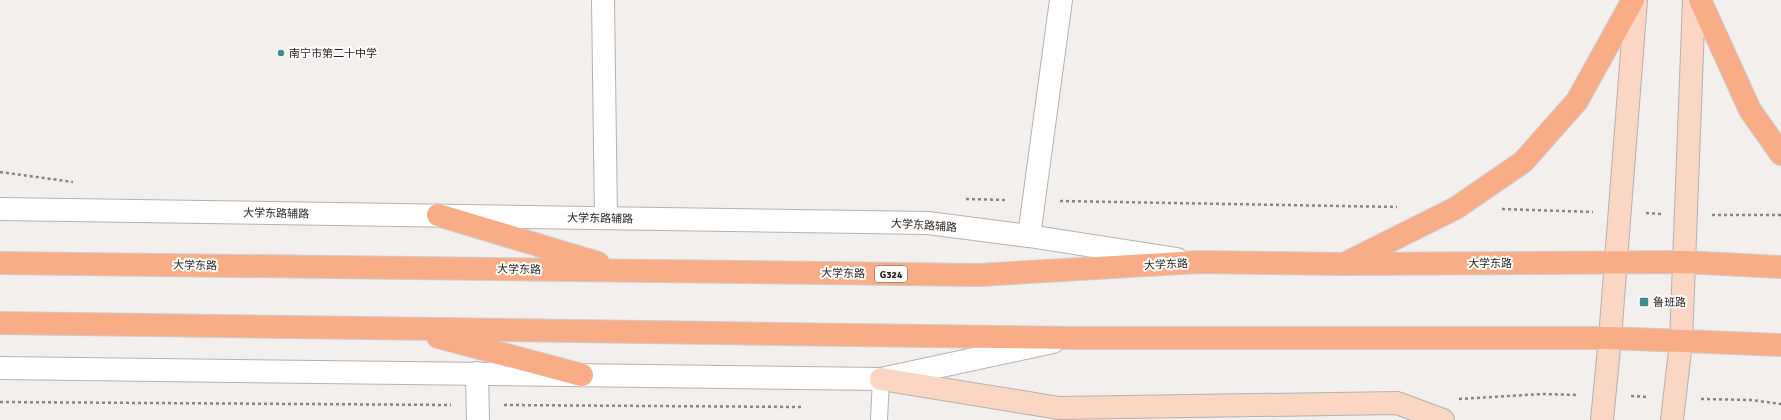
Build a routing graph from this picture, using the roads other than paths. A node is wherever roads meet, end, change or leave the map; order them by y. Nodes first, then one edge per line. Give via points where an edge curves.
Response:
1 (603, 0) edge
2 (1061, 0) edge
3 (1635, 0) edge
4 (1694, 0) edge
5 (1700, 0) edge
6 (1781, 154) edge
7 (0, 209) edge
8 (438, 215) junction
9 (606, 218) junction
10 (1029, 236) junction
11 (1198, 262) junction
12 (1616, 262) junction
13 (1684, 262) junction
14 (0, 263) edge
15 (1344, 264) junction
16 (1781, 267) edge
17 (622, 271) junction
18 (0, 323) edge
19 (404, 329) junction
20 (1074, 338) junction
21 (1610, 338) junction
22 (1681, 342) junction
23 (1781, 345) edge
24 (0, 368) edge
25 (477, 373) junction
26 (582, 375) junction
27 (881, 379) junction
28 (478, 412) edge
29 (879, 420) edge
30 (1443, 420) edge
31 (1602, 420) edge
32 (1672, 420) edge

1 - 9 street
2 - 10 street
3 - 12 main road
3 - 15 main road via 1577,101 1523,162 1456,208
4 - 13 main road
5 - 6 main road via 1750,110
7 - 8 street, 大学东路辅路
8 - 9 street, 大学东路辅路
8 - 17 main road
9 - 10 street, 大学东路辅路 via 928,223
10 - 11 street, 大学东路辅路
11 - 15 main road, 大学东路 / G324
11 - 17 main road, 大学东路 / G324 via 979,275
12 - 13 main road, 大学东路 / G324
12 - 15 main road, 大学东路 / G324
12 - 21 main road
13 - 16 main road, 大学东路 / G324
13 - 22 main road
14 - 17 main road, 大学东路 / G324
18 - 19 main road
19 - 20 main road
19 - 26 main road
20 - 21 main road
20 - 27 street
21 - 22 main road
21 - 31 main road
22 - 23 main road
22 - 32 main road
24 - 25 street
25 - 26 street
25 - 28 street
26 - 27 street
27 - 29 lane
27 - 30 main road via 1059,408 1397,403

